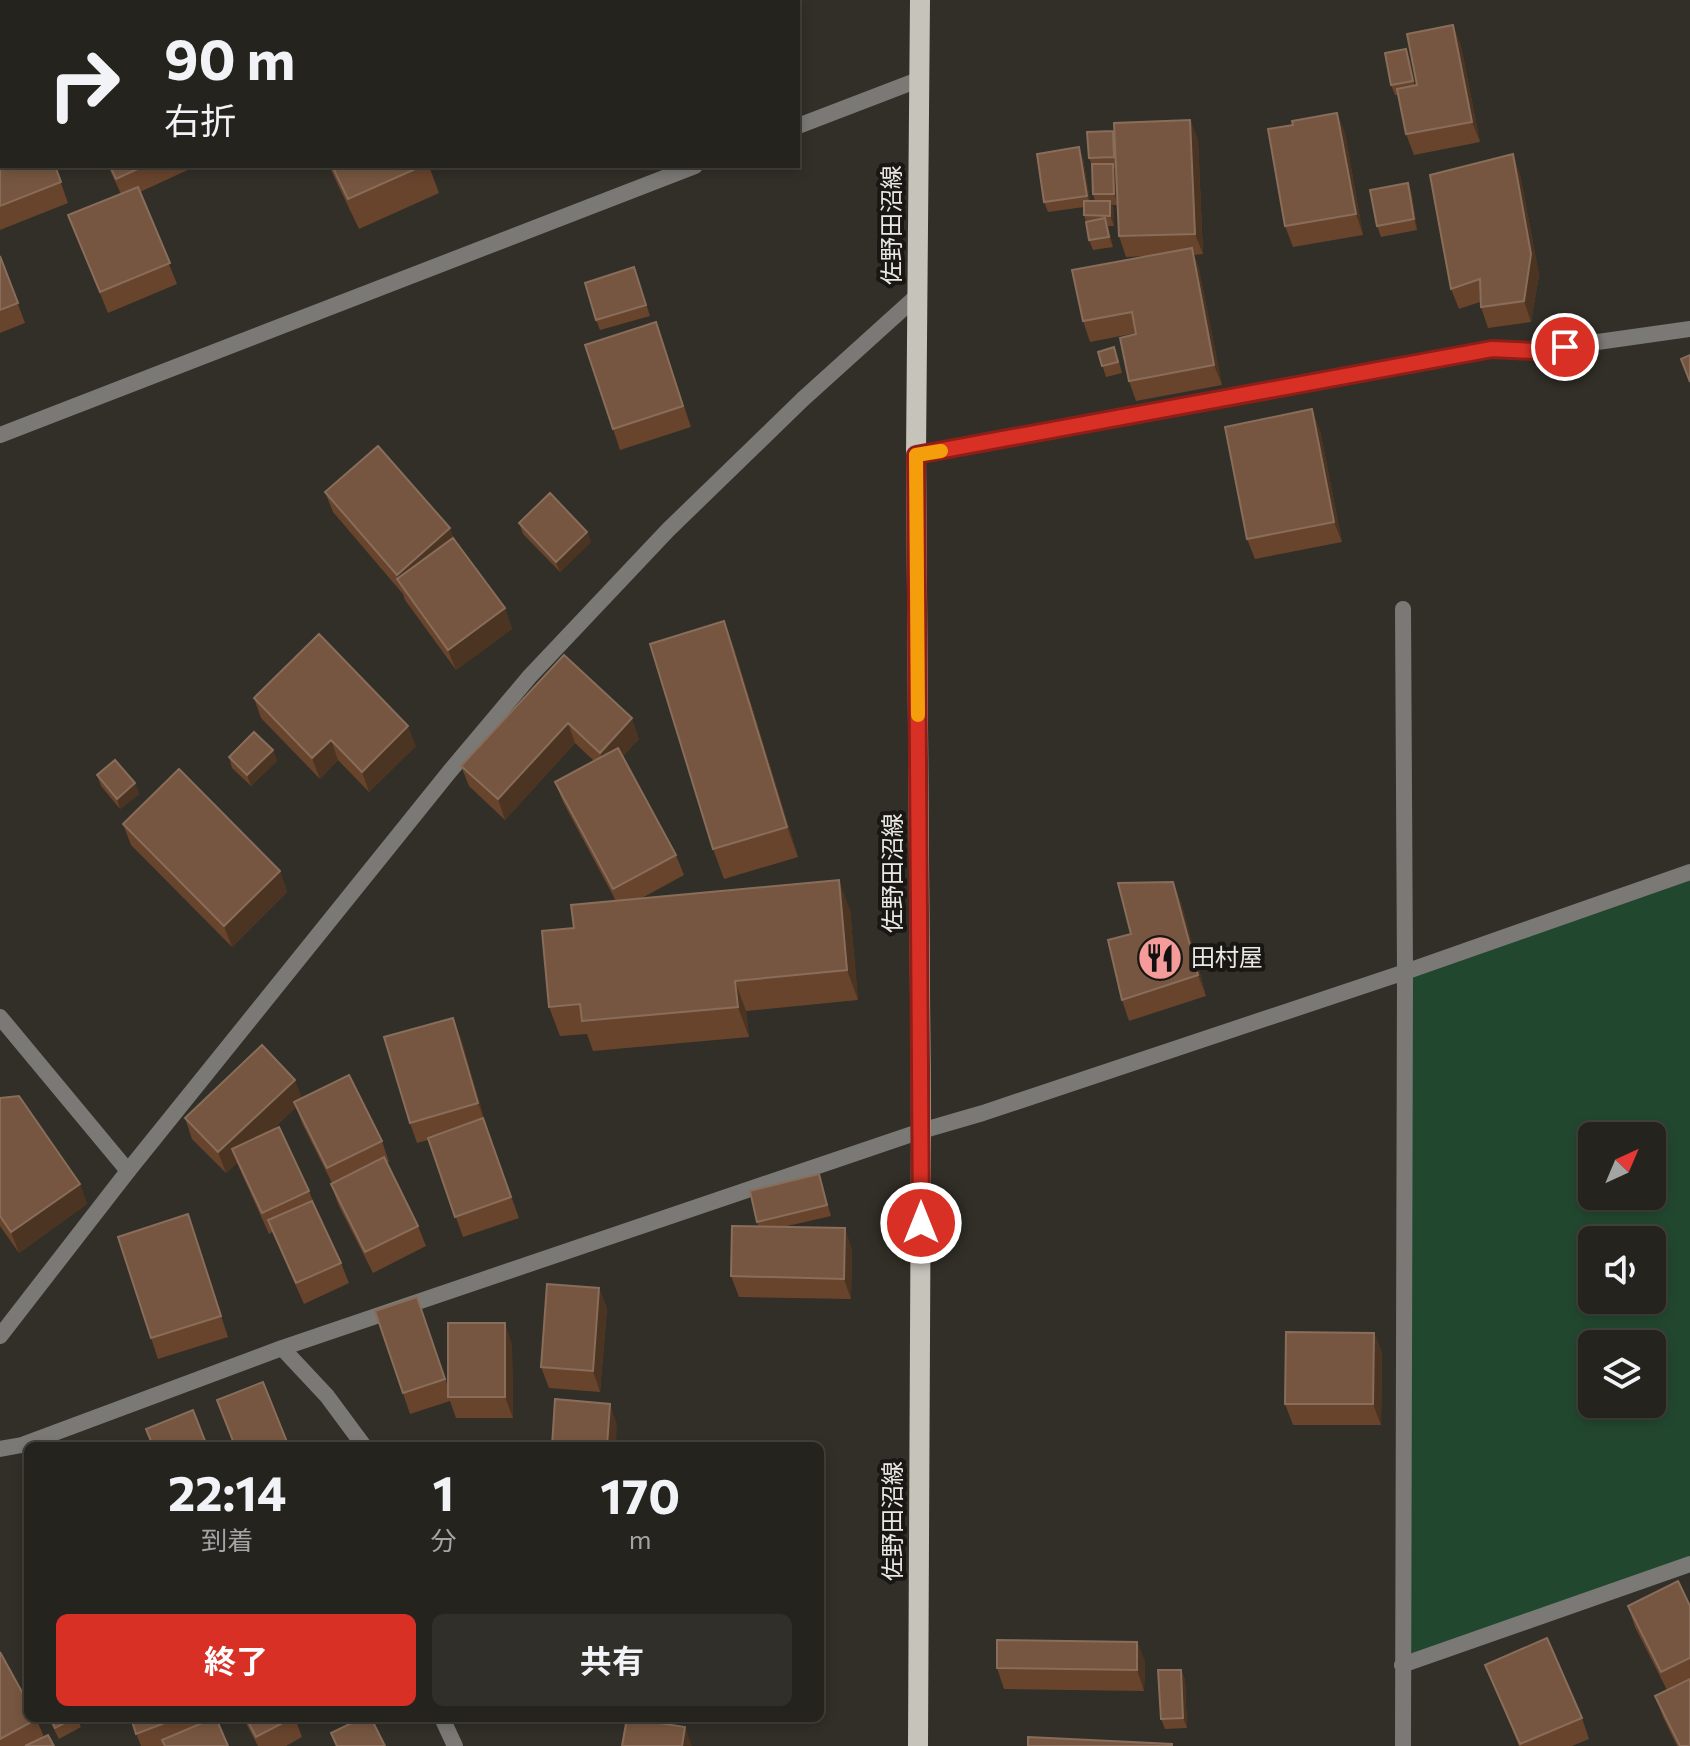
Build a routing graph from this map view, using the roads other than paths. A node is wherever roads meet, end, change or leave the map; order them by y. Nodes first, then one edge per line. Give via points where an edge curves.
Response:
1 (920, 0) edge
2 (918, 80) junction
3 (800, 125) edge
4 (690, 168) edge
5 (917, 296) junction
6 (1690, 329) edge
7 (0, 435) edge
8 (916, 455) junction
9 (1403, 609) dead end
10 (1690, 872) edge
11 (1405, 972) junction
12 (0, 1017) edge
13 (921, 1131) junction
14 (128, 1171) junction
15 (0, 1336) edge
16 (282, 1348) junction
17 (30, 1442) edge
18 (361, 1442) edge
19 (24, 1444) edge
20 (0, 1449) edge
21 (1690, 1564) edge
22 (1402, 1665) junction
23 (444, 1722) edge
24 (455, 1746) edge
25 (918, 1746) edge
26 (1403, 1746) edge

1 - 2 main road, 佐野田沼線
2 - 3 street
2 - 5 main road, 佐野田沼線
4 - 7 street
5 - 8 main road, 佐野田沼線
5 - 14 street via 680,519 530,676
6 - 8 street via 1534,351 1492,349
8 - 13 main road, 佐野田沼線
9 - 11 street
10 - 11 street
11 - 13 street
11 - 22 street
12 - 14 street
13 - 16 street
13 - 25 main road, 佐野田沼線
14 - 15 street
16 - 17 street
16 - 18 street
19 - 20 street
21 - 22 street
22 - 26 street
23 - 24 street

